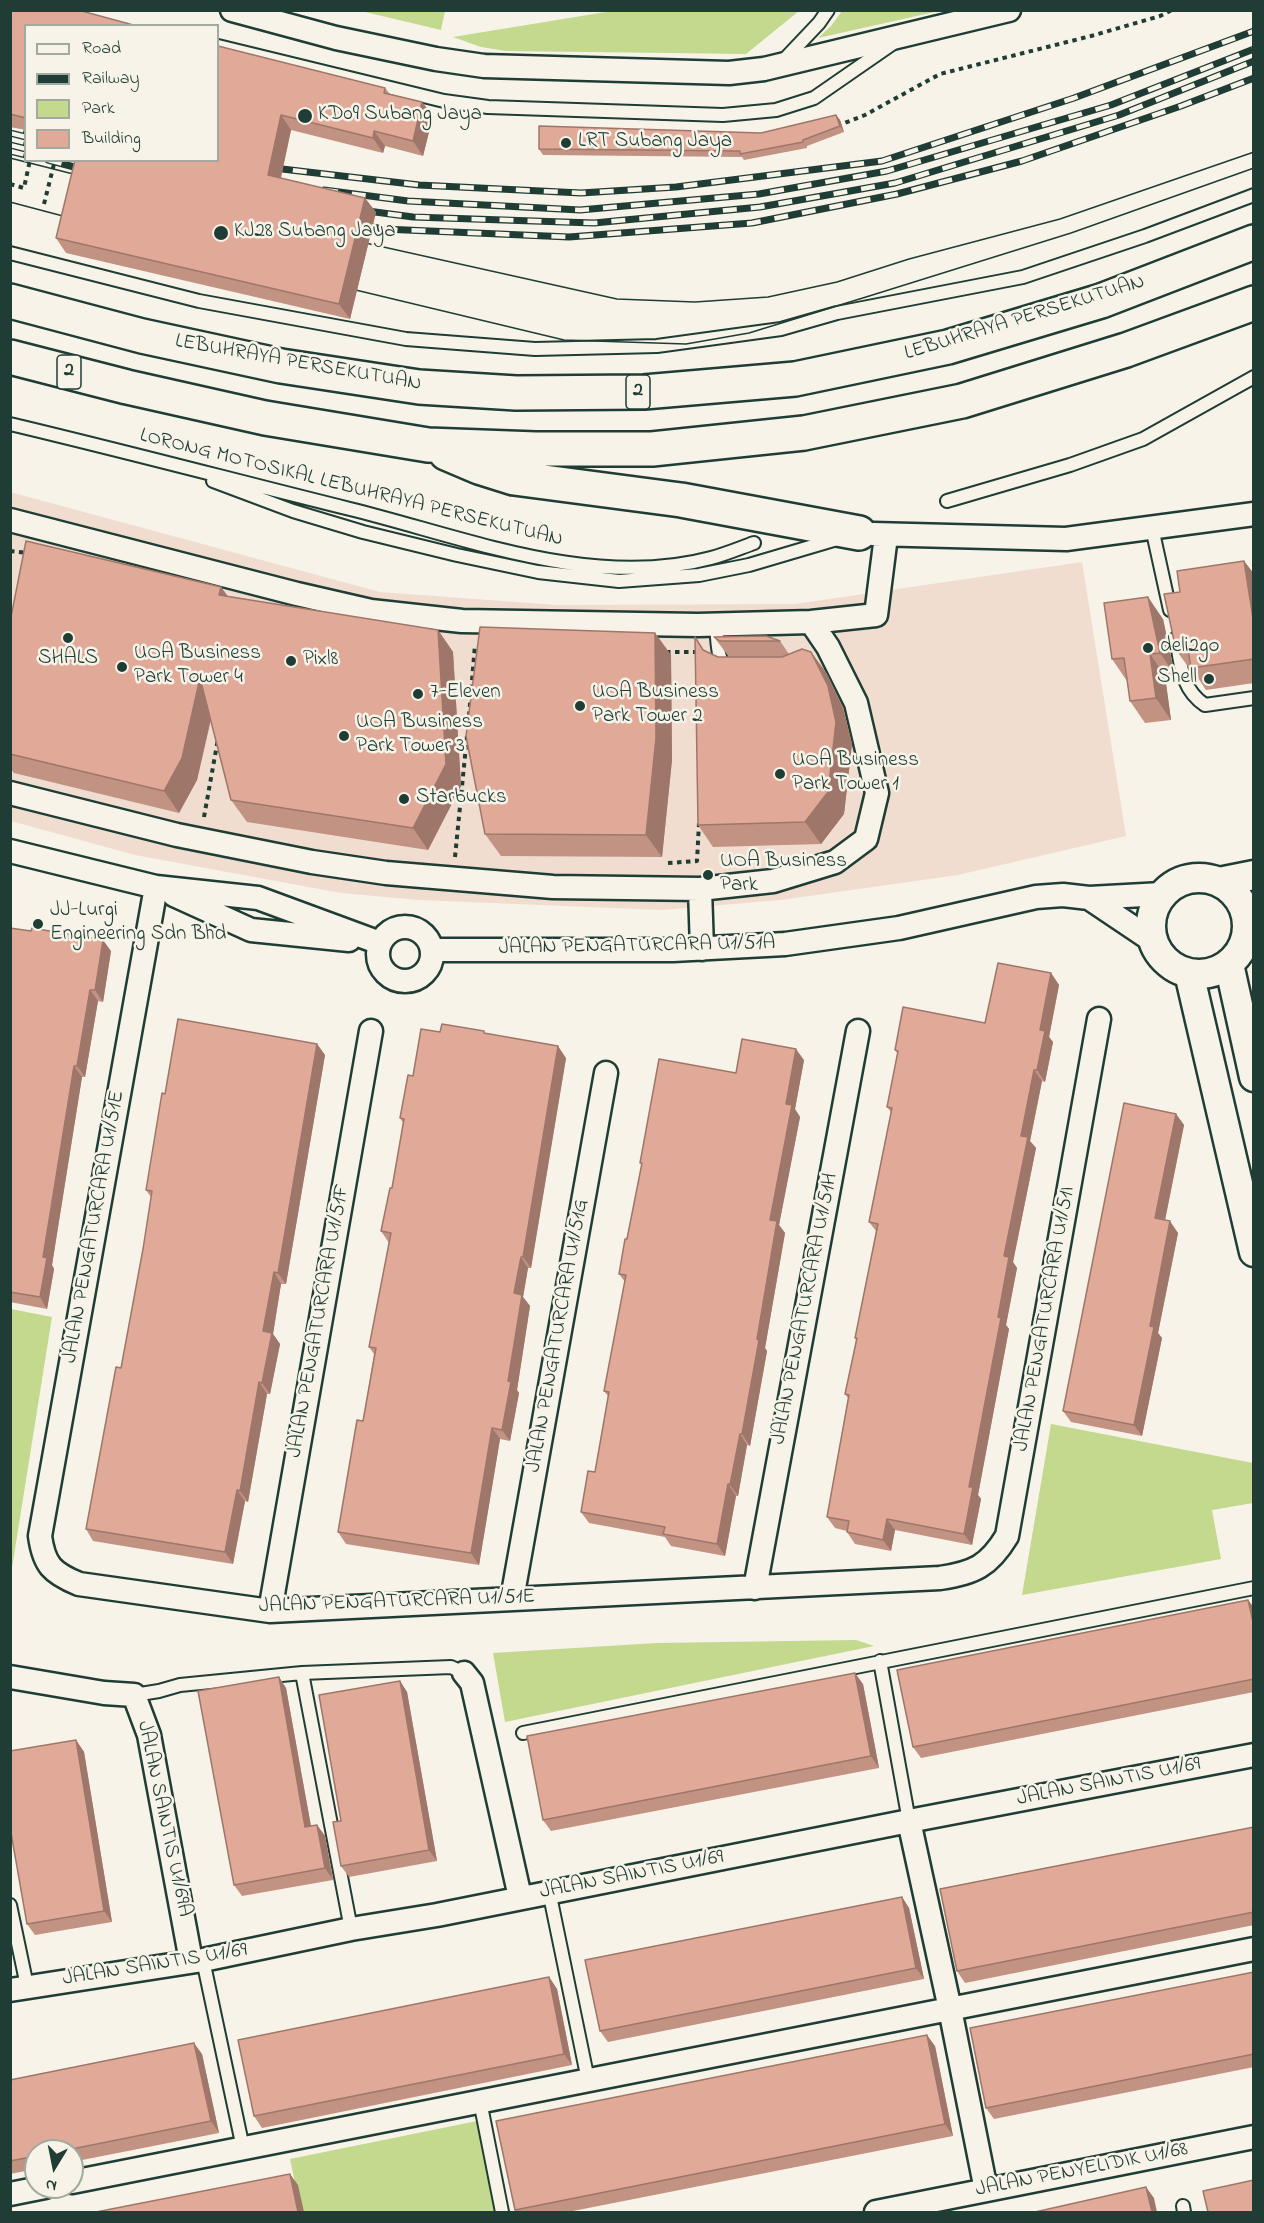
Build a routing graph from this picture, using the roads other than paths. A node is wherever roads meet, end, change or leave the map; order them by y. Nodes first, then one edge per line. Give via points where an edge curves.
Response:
1 (232, 10) edge
2 (828, 10) edge
3 (1009, 10) edge
4 (901, 38) junction
5 (219, 46) edge
6 (778, 66) junction
7 (1254, 195) edge
8 (1254, 242) edge
9 (10, 253) edge
10 (10, 301) edge
11 (1254, 303) edge
12 (10, 357) edge
13 (1254, 377) edge
14 (10, 424) edge
15 (428, 444) junction
16 (159, 461) junction
17 (947, 501) dead end
18 (1254, 514) edge
19 (10, 520) edge
20 (1152, 528) junction
21 (872, 534) junction
22 (754, 543) dead end
23 (812, 622) junction
24 (716, 625) junction
25 (744, 671) edge
26 (1254, 698) edge
27 (10, 793) edge
28 (10, 851) edge
29 (1254, 875) edge
30 (1219, 882) junction
31 (156, 887) junction
32 (700, 890) junction
33 (1162, 894) junction
34 (1089, 898) junction
35 (1251, 922) edge
36 (1153, 941) junction
37 (380, 942) junction
38 (702, 949) junction
39 (432, 950) junction
40 (1229, 964) junction
41 (1189, 973) junction
42 (1099, 1019) dead end
43 (371, 1031) dead end
44 (858, 1031) dead end
45 (606, 1073) dead end
46 (1254, 1077) edge
47 (1254, 1252) edge
48 (940, 1578) joint
49 (754, 1587) junction
50 (1254, 1588) edge
51 (512, 1599) junction
52 (270, 1611) junction
53 (880, 1661) junction
54 (302, 1673) junction
55 (464, 1673) joint
56 (10, 1677) edge
57 (134, 1695) junction
58 (523, 1733) dead end
59 (1254, 1755) edge
60 (909, 1821) junction
61 (549, 1891) junction
62 (520, 1897) junction
63 (10, 1905) edge
64 (351, 1929) junction
65 (1254, 1949) edge
66 (197, 1961) junction
67 (19, 1988) edge
68 (950, 2009) junction
69 (588, 2080) junction
70 (480, 2101) junction
71 (1254, 2137) edge
72 (243, 2148) junction
73 (84, 2180) edge
74 (986, 2190) junction
75 (502, 2212) edge
76 (876, 2212) edge

1 - 6 street via 336,38 484,66 729,74
2 - 6 lane
3 - 4 street
4 - 5 lane via 814,98 776,110 723,115 488,106 444,100
4 - 6 street
7 - 9 lane via 1023,277 837,313 781,329 657,346 535,349 406,339 199,301
8 - 10 highway, LEBUHRAYA PERSEKUTUAN / 2 via 1101,301 948,347 795,379 644,392 516,393 419,387 281,366 142,336
11 - 15 highway, 2 via 1126,350 962,401 804,433 652,449
12 - 15 highway, 2 via 265,418
13 - 17 lane via 1143,439
14 - 16 lane, LORONG MOTOSIKAL LEBUHRAYA PERSEKUTUAN
15 - 21 highway via 514,478 681,500
16 - 21 lane via 293,511 363,532 528,570 619,581 699,575
16 - 22 lane, LORONG MOTOSIKAL LEBUHRAYA PERSEKUTUAN via 561,562 614,568 670,565 710,558
18 - 20 street
19 - 24 street via 371,611 462,621
20 - 21 street via 1066,539
20 - 26 lane via 1186,686 1205,705
21 - 23 street via 876,615
23 - 24 street
23 - 32 street via 823,653 856,703 877,793 866,839 835,862 807,871 773,881
24 - 25 lane via 720,659 725,667
27 - 32 street via 200,840 386,873 553,887
28 - 31 street
29 - 30 street
30 - 33 street via 1194,877
30 - 35 street via 1238,897
31 - 37 street via 258,898
31 - 37 street via 251,930
31 - 52 street, JALAN PENGATURCARA U1/51E via 40,1536 43,1555 59,1576 79,1584
32 - 38 street
33 - 34 street, JALAN PENGATURCARA U1/51A
33 - 36 street via 1151,916
34 - 36 street
34 - 38 street, JALAN PENGATURCARA U1/51A via 1036,897 899,928 785,944
35 - 40 street via 1239,954
36 - 41 street via 1167,962
37 - 39 street via 392,930 409,927 424,934
37 - 39 street via 378,961 389,977 398,981 407,982 425,974
38 - 39 street, JALAN PENGATURCARA U1/51A
40 - 41 street via 1217,971
40 - 46 street
41 - 47 street
42 - 48 street, JALAN PENGATURCARA U1/51I via 1007,1536 998,1552 982,1566 966,1574
43 - 52 street, JALAN PENGATURCARA U1/51F
44 - 49 street, JALAN PENGATURCARA U1/51H
45 - 51 street, JALAN PENGATURCARA U1/51G
48 - 49 street, JALAN PENGATURCARA U1/51E
49 - 51 street, JALAN PENGATURCARA U1/51E
50 - 53 lane
51 - 52 street, JALAN PENGATURCARA U1/51E
53 - 58 lane
53 - 60 lane
54 - 55 lane via 451,1667
54 - 57 lane via 180,1685
54 - 64 lane
55 - 62 street via 472,1683
56 - 57 street, JALAN SAINTIS U1/69A
57 - 66 street, JALAN SAINTIS U1/69A via 149,1736
59 - 60 street, JALAN SAINTIS U1/69
60 - 61 street, JALAN SAINTIS U1/69
60 - 68 street
61 - 62 street, JALAN SAINTIS U1/69
61 - 69 lane
62 - 64 street, JALAN SAINTIS U1/69
63 - 67 lane
64 - 66 street, JALAN SAINTIS U1/69
65 - 68 street
66 - 67 street, JALAN SAINTIS U1/69
66 - 72 lane
68 - 69 street
68 - 74 street
69 - 70 street
70 - 72 street
70 - 75 lane
71 - 74 street, JALAN PENYELIDIK U1/68
72 - 73 street
74 - 76 street, JALAN PENYELIDIK U1/68

